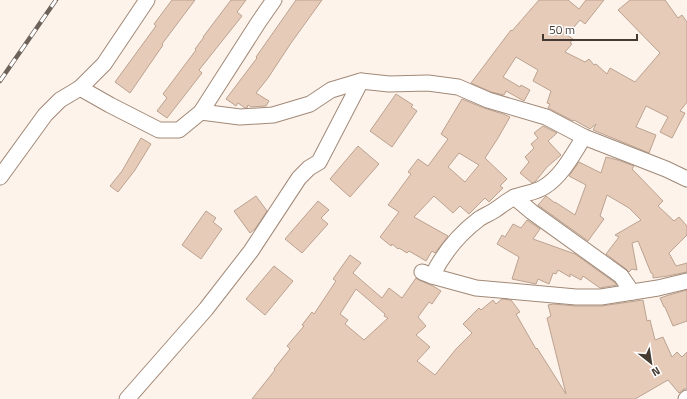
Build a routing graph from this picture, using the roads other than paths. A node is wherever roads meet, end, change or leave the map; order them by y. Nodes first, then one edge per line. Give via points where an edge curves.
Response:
1 (147, 0) edge
2 (274, 0) edge
3 (361, 81) junction
4 (80, 88) junction
5 (201, 112) junction
6 (584, 137) junction
7 (0, 177) edge
8 (687, 178) edge
9 (514, 197) junction
10 (687, 282) edge
11 (632, 292) junction
12 (127, 399) edge

1 - 4 street via 104,64
2 - 5 street
3 - 5 street via 331,90 310,104 273,115 240,117
3 - 6 street via 389,84 428,83 458,87 488,100 546,117
3 - 12 street via 319,162 299,178 250,251 206,309
4 - 5 street via 159,130 179,130
4 - 7 street via 60,100 45,115
6 - 8 street
6 - 9 street via 554,179 531,193
9 - 11 street via 621,276
9 - 11 street via 479,219 460,236 427,274 476,288 568,296 601,296
10 - 11 street

